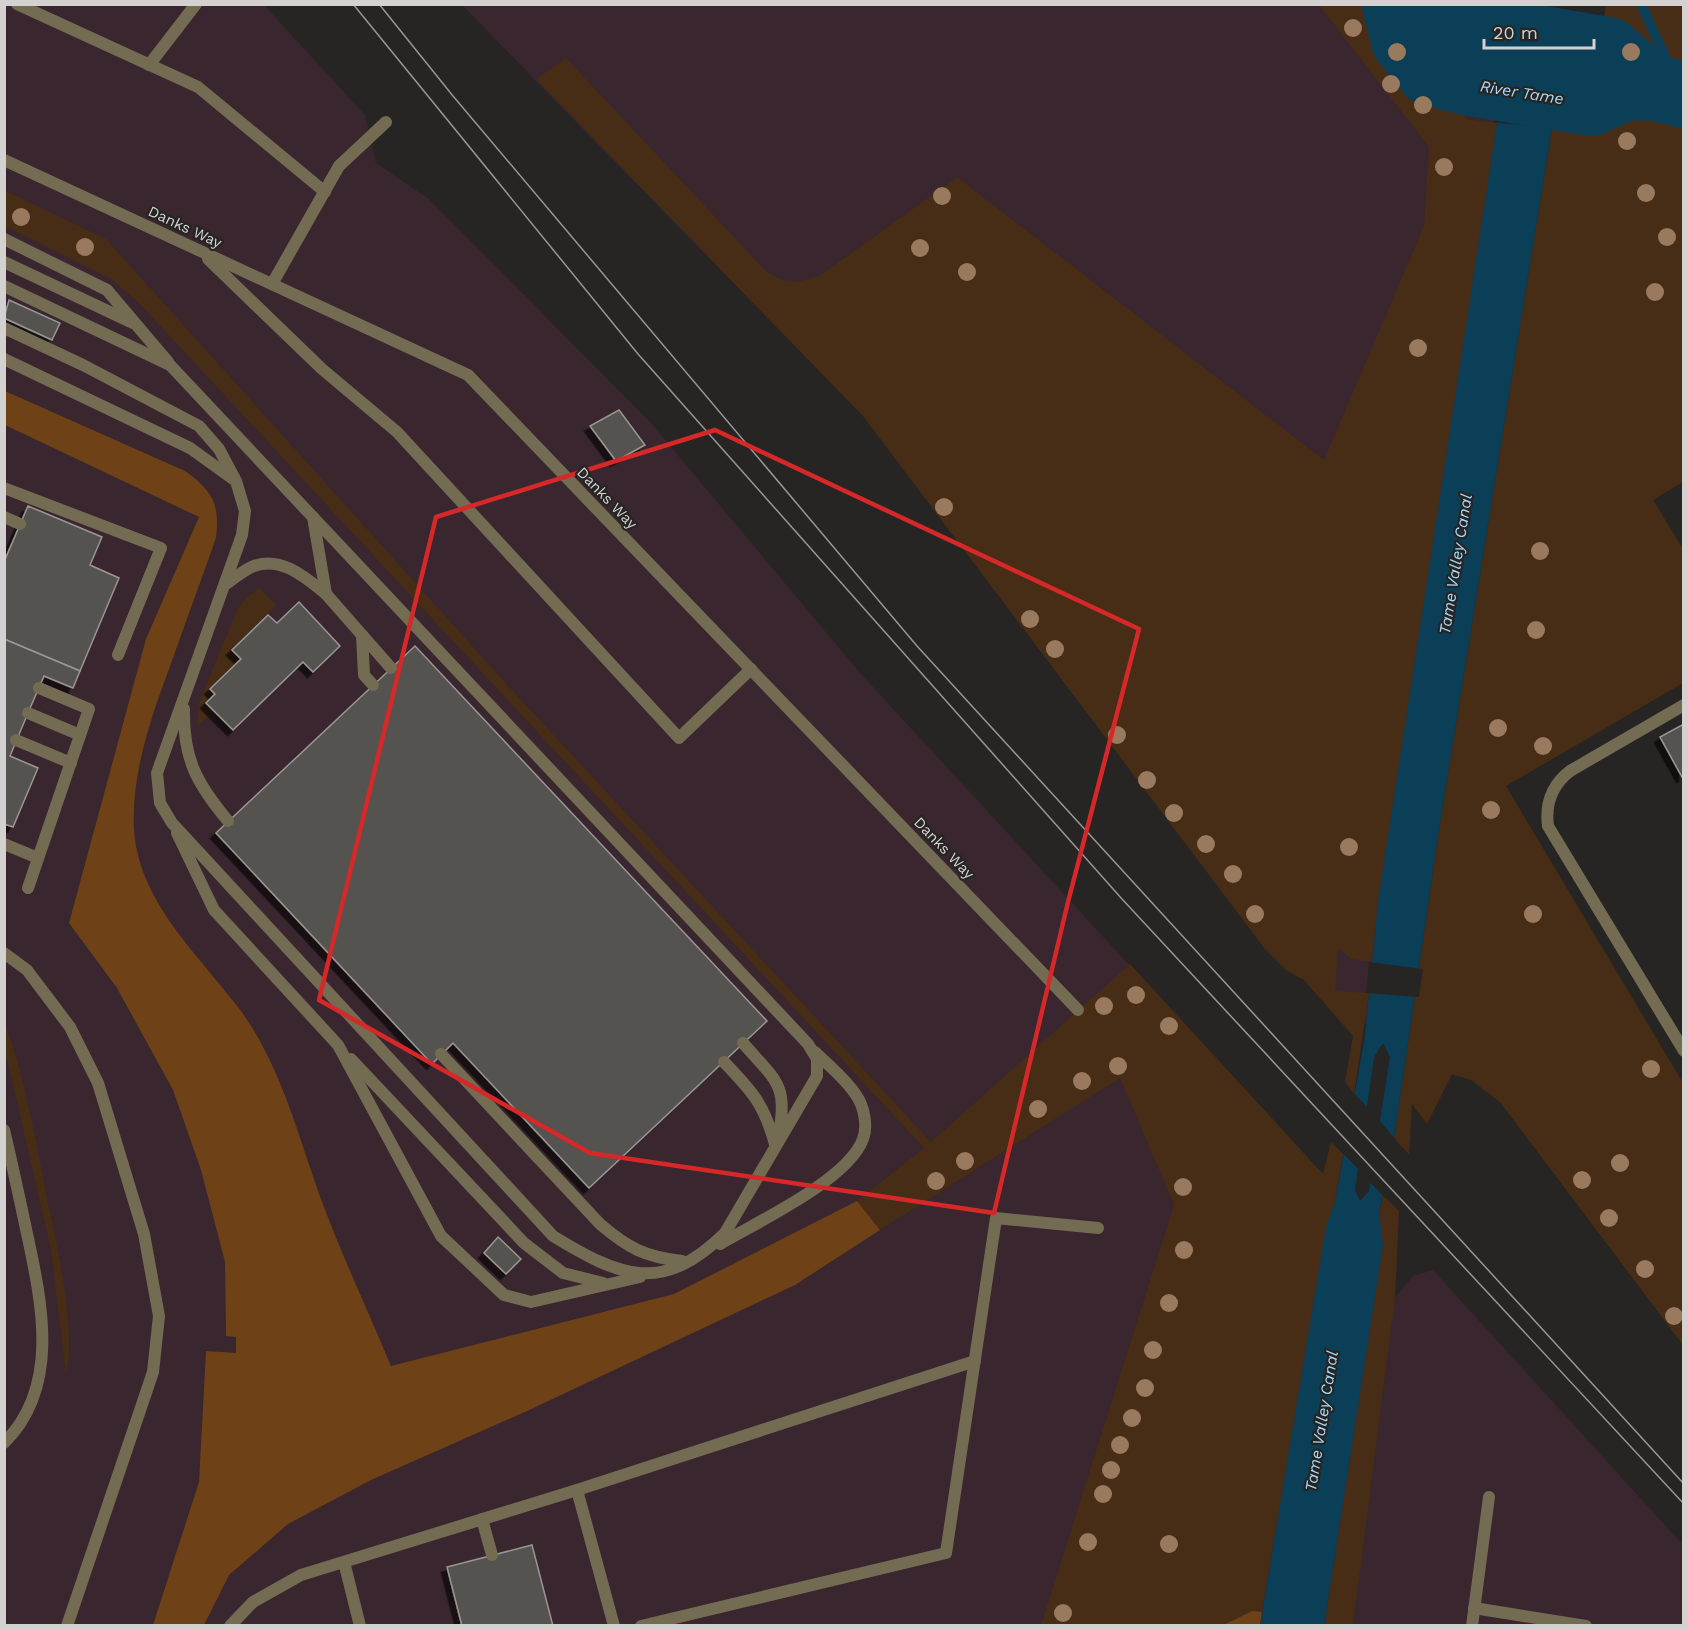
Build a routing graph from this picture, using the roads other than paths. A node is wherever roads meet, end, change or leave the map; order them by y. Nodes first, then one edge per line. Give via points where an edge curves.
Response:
1 (17, 4) edge
2 (196, 4) edge
3 (149, 65) junction
4 (386, 122) dead end
5 (4, 160) edge
6 (325, 192) junction
7 (4, 239) edge
8 (201, 252) junction
9 (4, 262) edge
10 (272, 284) junction
11 (4, 286) edge
12 (136, 325) junction
13 (4, 328) edge
14 (4, 359) edge
15 (170, 365) junction
16 (236, 481) junction
17 (4, 488) edge
18 (313, 516) junction
19 (4, 517) edge
20 (20, 524) dead end
21 (226, 584) junction
22 (326, 594) junction
23 (362, 635) junction
24 (118, 655) dead end
25 (391, 668) dead end
26 (751, 669) junction
27 (373, 685) dead end
28 (39, 688) dead end
29 (184, 698) junction
30 (1683, 705) edge
31 (28, 713) dead end
32 (80, 735) junction
33 (16, 740) dead end
34 (71, 763) junction
35 (228, 822) dead end
36 (172, 823) junction
37 (4, 844) edge
38 (39, 858) junction
39 (28, 888) dead end
40 (4, 953) edge
41 (1078, 1010) dead end
42 (743, 1043) dead end
43 (808, 1044) junction
44 (338, 1046) junction
45 (1683, 1052) edge
46 (441, 1054) dead end
47 (724, 1062) dead end
48 (4, 1130) edge
49 (776, 1148) junction
50 (10, 1180) edge
51 (1098, 1228) dead end
52 (706, 1252) junction
53 (690, 1261) junction
54 (652, 1274) junction
55 (607, 1284) junction
56 (975, 1361) junction
57 (4, 1443) edge
58 (577, 1490) junction
59 (1489, 1497) dead end
60 (482, 1519) junction
61 (492, 1555) dead end
62 (344, 1562) junction
63 (1474, 1608) junction
64 (1569, 1624) edge
65 (67, 1626) edge
66 (230, 1626) edge
67 (360, 1626) edge
68 (614, 1626) edge
69 (641, 1626) edge
70 (1472, 1626) edge
71 (1586, 1626) edge

1 - 3 lane
2 - 3 lane
3 - 6 lane via 198,87
4 - 6 lane via 339,166
5 - 8 lane, Danks Way
6 - 10 lane
7 - 12 lane via 107,290
8 - 10 lane, Danks Way
8 - 26 lane via 322,369 398,432 679,738
9 - 12 lane
10 - 26 lane, Danks Way via 468,375
11 - 15 lane
12 - 15 lane
13 - 16 lane via 199,426 219,449
14 - 16 lane via 190,448
15 - 18 lane
16 - 21 lane via 245,510 242,535
17 - 24 lane via 161,548
18 - 22 lane
18 - 43 lane
19 - 20 lane
21 - 22 lane via 253,566 266,564 295,569
21 - 29 lane
22 - 23 lane
23 - 25 lane
23 - 27 lane via 364,675
26 - 41 lane, Danks Way
28 - 32 lane via 89,710
29 - 35 lane via 183,736 188,761 208,798
29 - 36 lane via 157,773 160,803
30 - 45 lane via 1570,771 1557,781 1546,810 1548,826
31 - 32 lane
32 - 34 lane
33 - 34 lane
34 - 38 lane
36 - 44 lane via 214,910
36 - 54 lane via 553,1236 593,1260 633,1274
37 - 38 lane
38 - 39 lane
40 - 65 lane via 27,970 70,1027 98,1083 144,1234 159,1316 153,1372
42 - 49 lane via 774,1078 783,1097
43 - 49 lane via 817,1059 817,1076
43 - 52 lane via 857,1096 866,1122 863,1140 850,1159 824,1183
44 - 55 lane via 524,1243 563,1273
44 - 55 lane via 441,1236 504,1295 531,1302
46 - 53 lane via 600,1224 628,1248 659,1259
47 - 49 lane via 766,1113
48 - 50 lane
49 - 52 lane via 725,1233
50 - 57 lane via 38,1285 43,1333 41,1370 32,1402 17,1430
51 - 56 lane via 996,1218
52 - 53 lane
53 - 54 lane
54 - 55 lane
56 - 58 lane
56 - 69 lane via 946,1553
58 - 60 lane
58 - 68 lane
59 - 63 lane
60 - 61 lane
60 - 62 lane
62 - 66 lane via 301,1575 253,1602
62 - 67 lane
63 - 64 lane
63 - 70 lane
64 - 71 lane

